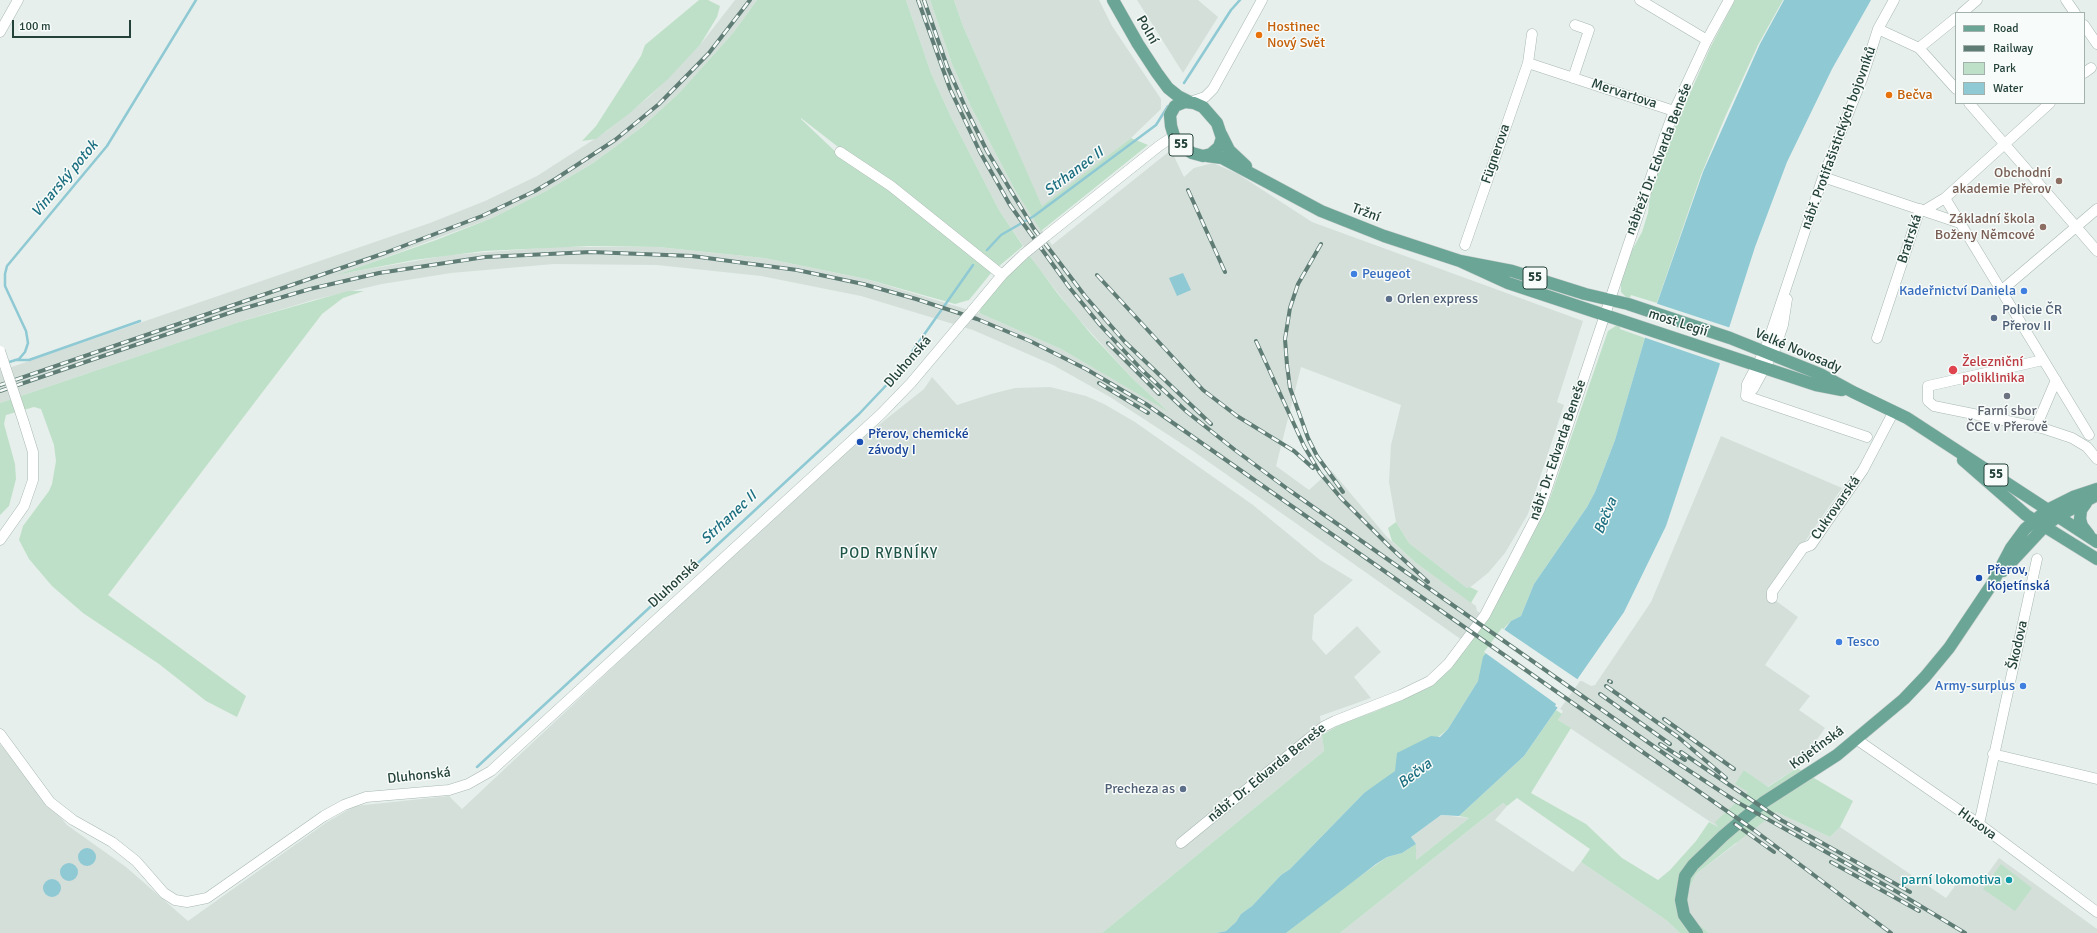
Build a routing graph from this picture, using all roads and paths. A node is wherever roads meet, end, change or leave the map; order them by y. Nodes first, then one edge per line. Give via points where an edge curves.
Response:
1 (18, 0) edge
2 (1113, 0) edge
3 (1262, 0) edge
4 (1640, 0) edge
5 (1729, 0) edge
6 (1894, 0) edge
7 (1977, 0) edge
8 (2066, 0) edge
9 (1963, 12) edge
10 (2074, 12) edge
11 (1955, 19) edge
12 (1575, 25) dead end
13 (2085, 26) edge
14 (1878, 29) junction
15 (0, 32) edge
16 (1532, 34) dead end
17 (1707, 40) junction
18 (2097, 44) edge
19 (1919, 48) junction
20 (1528, 63) junction
21 (1157, 73) junction
22 (1573, 78) junction
23 (1955, 88) edge
24 (1213, 89) junction
25 (1190, 102) junction
26 (1970, 104) edge
27 (2049, 104) edge
28 (1674, 111) junction
29 (1210, 113) junction
30 (1170, 115) junction
31 (1221, 134) junction
32 (1174, 136) junction
33 (2004, 143) junction
34 (840, 152) dead end
35 (1206, 156) junction
36 (1823, 178) junction
37 (1266, 182) junction
38 (1945, 198) junction
39 (1923, 209) junction
40 (2097, 209) edge
41 (1960, 223) junction
42 (2077, 227) junction
43 (1465, 245) dead end
44 (2097, 251) edge
45 (1460, 261) junction
46 (1002, 275) junction
47 (2002, 290) junction
48 (1609, 300) junction
49 (1628, 304) joint
50 (1604, 315) junction
51 (1622, 321) joint
52 (1730, 338) joint
53 (1877, 338) dead end
54 (0, 351) edge
55 (1768, 354) junction
56 (1725, 355) joint
57 (2043, 360) junction
58 (1761, 367) junction
59 (2056, 380) junction
60 (1853, 392) junction
61 (1894, 411) junction
62 (2039, 427) junction
63 (2089, 435) dead end
64 (1867, 437) dead end
65 (1944, 443) junction
66 (2097, 459) edge
67 (2097, 489) edge
68 (2092, 498) edge
69 (2047, 510) junction
70 (2057, 517) junction
71 (2038, 524) junction
72 (0, 540) edge
73 (2096, 542) edge
74 (2037, 559) dead end
75 (2097, 559) edge
76 (1772, 598) dead end
77 (0, 734) edge
78 (1856, 739) junction
79 (1993, 754) junction
80 (2097, 779) edge
81 (1978, 824) junction
82 (1181, 843) dead end
83 (2097, 912) edge
84 (1697, 933) edge

1 - 15 street
2 - 21 main road, Polní / 55
3 - 24 street
4 - 17 street
5 - 17 street, nábřeží Dr. Edvarda Beneše
6 - 14 street, nábř. Protifašistických bojovníků
7 - 9 street
8 - 10 street
11 - 19 street
12 - 22 street, Mervartova via 1589,30
13 - 18 street
14 - 19 street
14 - 36 street, nábř. Protifašistických bojovníků via 1862,79
16 - 20 street
17 - 28 street, nábřeží Dr. Edvarda Beneše
19 - 23 street
20 - 22 street, Mervartova
20 - 43 street, Fügnerova
21 - 25 main road, Polní / 55 via 1168,88
21 - 30 main road, Polní / 55 via 1168,101
22 - 28 street, Mervartova
24 - 25 street via 1205,97
24 - 29 street via 1209,100
25 - 29 main road, 55
25 - 30 main road, 55 via 1180,104
26 - 33 street
27 - 33 street, Bratrská
28 - 48 street, nábřeží Dr. Edvarda Beneše
29 - 31 main road, 55
30 - 32 main road, 55
31 - 35 main road, 55 via 1219,147
31 - 37 main road, Tržní / 55 via 1230,150
32 - 35 main road, 55 via 1188,151
32 - 46 street, Dluhonská, bridge via 1046,236
33 - 38 street, Bratrská
33 - 42 street
34 - 46 street via 891,186
35 - 37 main road, Tržní / 55 via 1222,158
36 - 39 street
36 - 55 street, nábř. Protifašistických bojovníků via 1790,280 1783,325
37 - 45 main road, Tržní / 55 via 1321,212
38 - 39 street, Bratrská
38 - 41 street
39 - 41 street
39 - 53 street, Bratrská
40 - 42 street
41 - 47 street
42 - 44 street
42 - 47 street
45 - 48 main road, Tržní / 55 via 1512,271
45 - 50 main road, Tržní / 55 via 1508,283
46 - 77 street, Dluhonská, bridge via 911,383 881,414 487,774 468,784 449,790 366,797 344,805 324,816 213,895 201,901 187,902 175,900 164,893 136,861 112,842 73,820 50,802
47 - 57 street
48 - 49 main road, Tržní / 55
48 - 50 street, nábř. Dr. Edvarda Beneše
49 - 52 main road, most Legií / 55
50 - 51 main road, Tržní / 55
50 - 82 street, nábř. Dr. Edvarda Beneše via 1540,509 1484,615 1453,658 1440,673 1424,685 1323,727
51 - 56 main road, most Legií / 55
52 - 55 main road, Velké Novosady / 55
54 - 72 street, bridge via 33,452 33,480 24,506
55 - 58 street, nábř. Protifašistických bojovníků
55 - 60 main road, Velké Novosady / 55 via 1820,374
56 - 58 main road, Velké Novosady / 55
57 - 59 street
57 - 62 street via 1928,386 1928,401 1934,406
58 - 60 main road, Velké Novosady / 55 via 1816,385
58 - 64 street, Velké Novosady via 1747,384 1746,396
59 - 62 street
59 - 63 street
60 - 61 main road, Velké Novosady / 55
61 - 65 main road, Velké Novosady / 55
61 - 76 street, Cukrovarská via 1863,470 1811,545 1803,548 1772,592
62 - 66 street via 2077,440
65 - 69 main road, Velké Novosady / 55
65 - 71 main road, Velké Novosady / 55
67 - 69 main road
68 - 70 main road
68 - 73 main road via 2081,510 2080,523
69 - 70 main road, Velké Novosady / 55
69 - 71 main road
70 - 71 main road
70 - 73 main road, 55
71 - 75 main road, 55
71 - 78 main road, Kojetínská via 2013,545 1992,584 1949,648 1925,678
74 - 79 street, Škodova
78 - 81 street, Husova
78 - 84 main road, Kojetínská via 1837,755 1764,802 1693,865 1685,876 1681,900 1684,916
79 - 80 street
79 - 81 street, Škodova
81 - 83 street, Husova

